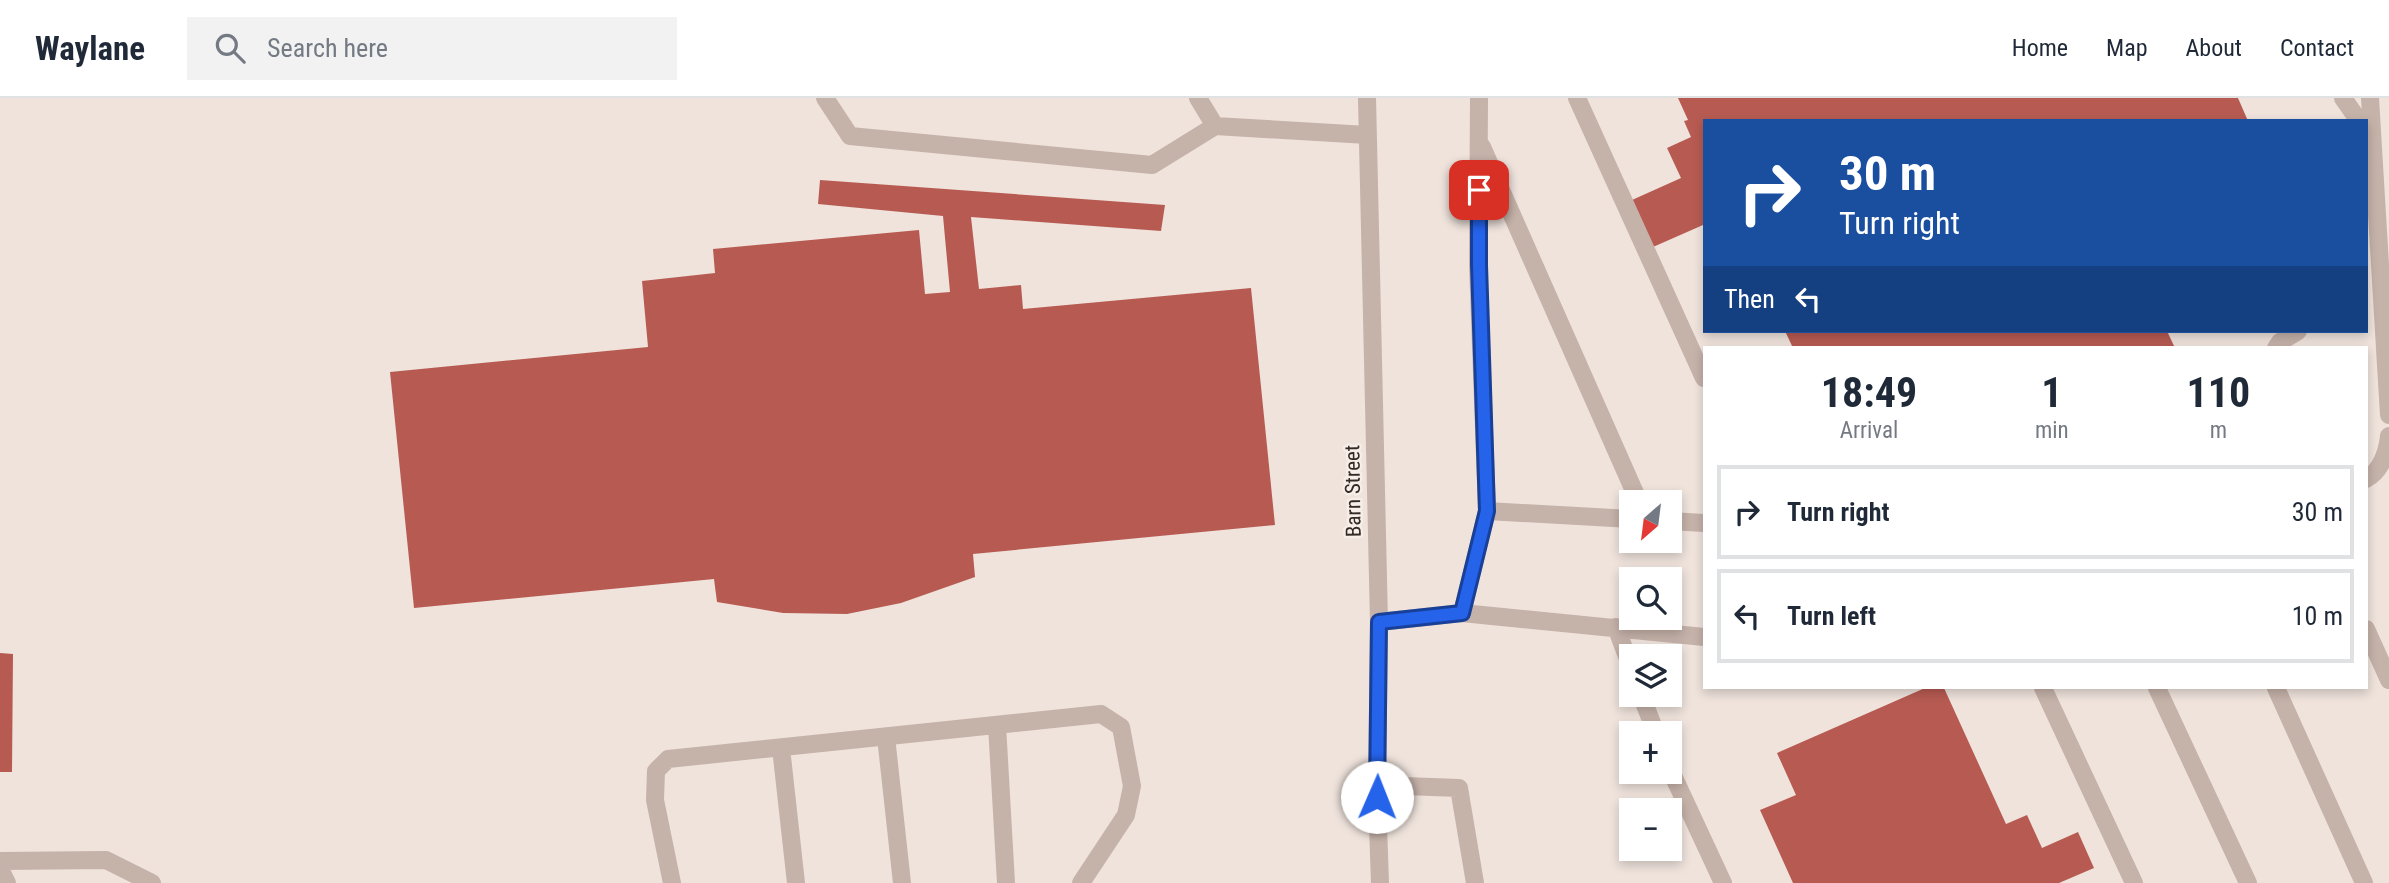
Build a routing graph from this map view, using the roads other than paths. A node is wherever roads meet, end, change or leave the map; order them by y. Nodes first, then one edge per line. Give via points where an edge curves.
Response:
1 (825, 98) edge
2 (1198, 98) edge
3 (1367, 98) edge
4 (1479, 98) edge
5 (1577, 98) edge
6 (2343, 98) edge
7 (2371, 98) edge
8 (2358, 119) edge
9 (1215, 126) junction
10 (1367, 135) junction
11 (2370, 136) edge
12 (1479, 140) junction
13 (2373, 282) edge
14 (2295, 333) edge
15 (2277, 346) edge
16 (1703, 375) edge
17 (2389, 415) edge
18 (2389, 436) edge
19 (2375, 477) edge
20 (1634, 490) edge
21 (1487, 511) junction
22 (1619, 518) edge
23 (1682, 522) edge
24 (1703, 523) edge
25 (1462, 613) junction
26 (1379, 622) junction
27 (1616, 627) junction
28 (2368, 633) edge
29 (1703, 637) edge
30 (1622, 644) edge
31 (2389, 680) edge
32 (2043, 689) edge
33 (2157, 689) edge
34 (2276, 689) edge
35 (997, 725) junction
36 (886, 737) junction
37 (781, 748) junction
38 (1677, 784) edge
39 (1377, 785) junction
40 (0, 861) edge
41 (0, 869) edge
42 (7, 883) edge
43 (152, 883) edge
44 (671, 883) edge
45 (796, 883) edge
46 (902, 883) edge
47 (1006, 883) edge
48 (1081, 883) edge
49 (1380, 883) edge
50 (1475, 883) edge
51 (1723, 883) edge
52 (2134, 883) edge
53 (2248, 883) edge
54 (2364, 883) edge

1 - 9 street via 850,136 1152,165
2 - 9 street
3 - 10 street, Barn Street
4 - 12 street
5 - 16 street
6 - 8 street
7 - 11 street
9 - 10 street
10 - 26 street, Barn Street
11 - 13 street
12 - 20 street
12 - 21 street
13 - 17 street
14 - 15 street
18 - 19 street via 2387,455
21 - 22 street
21 - 25 street
23 - 24 street
25 - 26 street
25 - 27 street
26 - 39 street, Barn Street
27 - 29 street
27 - 30 street
28 - 31 street
32 - 52 street
33 - 53 street
34 - 54 street
35 - 36 street
35 - 47 street
35 - 48 street via 1101,714 1121,727 1132,786 1126,815
36 - 37 street
36 - 46 street
37 - 44 street via 668,759 656,771 655,800
37 - 45 street
38 - 51 street
39 - 49 street, Barn Street
39 - 50 street via 1459,788
40 - 43 street via 106,860
41 - 42 street

